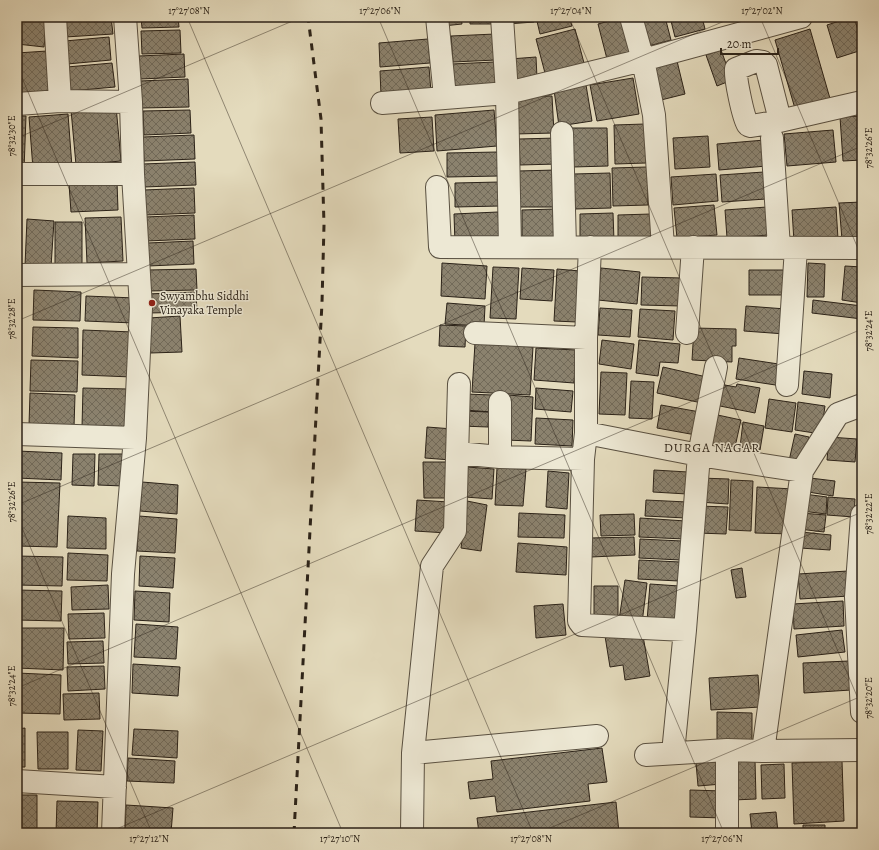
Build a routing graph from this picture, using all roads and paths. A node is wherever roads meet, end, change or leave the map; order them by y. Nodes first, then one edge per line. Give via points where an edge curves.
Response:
1 (55, 17) edge
2 (125, 17) edge
3 (437, 17) edge
4 (502, 17) edge
5 (630, 17) edge
6 (800, 17) edge
7 (742, 25) edge
8 (643, 60) junction
9 (750, 63) junction
10 (507, 93) junction
11 (445, 97) junction
12 (60, 101) junction
13 (131, 102) junction
14 (862, 102) edge
15 (382, 103) dead end
16 (17, 104) edge
17 (776, 129) junction
18 (562, 133) dead end
19 (17, 174) edge
20 (133, 174) junction
21 (437, 187) dead end
22 (510, 247) junction
23 (565, 247) junction
24 (590, 247) junction
25 (663, 247) junction
26 (694, 247) junction
27 (788, 248) junction
28 (862, 248) edge
29 (17, 274) edge
30 (139, 274) junction
31 (475, 333) dead end
32 (687, 333) dead end
33 (586, 338) junction
34 (716, 367) dead end
35 (459, 384) dead end
36 (787, 385) dead end
37 (500, 402) dead end
38 (862, 405) edge
39 (586, 433) junction
40 (17, 434) edge
41 (135, 438) junction
42 (457, 453) junction
43 (699, 455) junction
44 (500, 457) junction
45 (583, 459) junction
46 (802, 471) junction
47 (862, 515) edge
48 (685, 630) junction
49 (862, 712) edge
50 (597, 736) dead end
51 (727, 750) junction
52 (862, 750) edge
53 (763, 751) junction
54 (413, 753) junction
55 (673, 753) junction
56 (646, 755) dead end
57 (17, 781) edge
58 (115, 787) junction
59 (113, 833) edge
60 (412, 833) edge
61 (727, 833) edge

1 - 12 street
2 - 13 street
3 - 11 street
4 - 10 street
5 - 8 street
6 - 7 street
7 - 8 street
7 - 9 street
8 - 10 street
8 - 25 street via 654,115
9 - 17 street via 759,61 766,65
9 - 17 street via 736,69 746,123
10 - 11 street
10 - 22 street
11 - 15 street
12 - 13 street
12 - 16 street
13 - 20 street
14 - 17 street
17 - 27 street
18 - 23 street
19 - 20 street
20 - 30 street
21 - 22 street via 440,247
22 - 23 street
23 - 24 street
24 - 25 street
24 - 33 street
25 - 26 street
26 - 27 street
26 - 32 street
27 - 28 street
27 - 36 street
29 - 30 street
30 - 41 street via 141,308
31 - 33 street
33 - 39 street
34 - 43 street
35 - 42 street
37 - 44 street
38 - 46 street via 838,414
39 - 43 street
39 - 45 street
40 - 41 street
41 - 58 street via 123,574
42 - 44 street
42 - 54 street via 455,531 432,566
43 - 46 street
43 - 48 street
44 - 45 street
45 - 48 street via 579,621 582,625
46 - 53 street
47 - 49 street via 856,597
48 - 55 street
50 - 54 street
51 - 53 street
51 - 55 street
51 - 61 street
52 - 53 street
54 - 60 street
55 - 56 street
57 - 58 street
58 - 59 street

